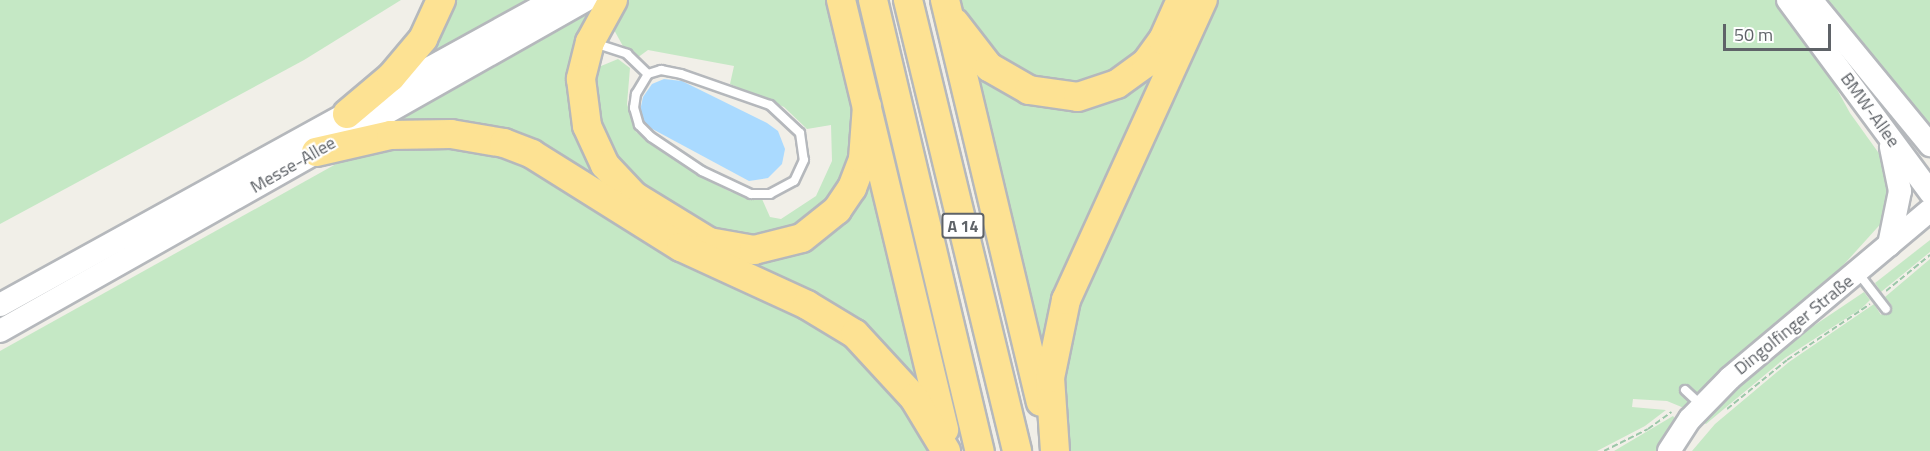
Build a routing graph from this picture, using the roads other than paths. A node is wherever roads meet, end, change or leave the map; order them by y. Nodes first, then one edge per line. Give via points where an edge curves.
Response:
1 (441, 0) edge
2 (553, 0) edge
3 (586, 0) edge
4 (613, 0) edge
5 (841, 0) edge
6 (873, 0) edge
7 (908, 0) edge
8 (1182, 0) edge
9 (1203, 0) edge
10 (1788, 0) edge
11 (1811, 0) edge
12 (946, 7) edge
13 (590, 42) junction
14 (648, 74) junction
15 (867, 106) junction
16 (347, 114) junction
17 (1887, 135) junction
18 (1930, 146) edge
19 (316, 152) junction
20 (1930, 192) edge
21 (1930, 210) edge
22 (1889, 245) junction
23 (1858, 273) junction
24 (0, 305) edge
25 (1886, 309) dead end
26 (0, 331) edge
27 (1685, 390) dead end
28 (1702, 406) junction
29 (947, 451) edge
30 (980, 451) edge
31 (1017, 451) edge
32 (1054, 451) edge
33 (1669, 451) edge

1 - 16 highway via 423,39 391,77
2 - 16 main road, Messe-Allee
3 - 19 main road, Messe-Allee
4 - 13 highway
5 - 15 highway
6 - 30 highway, A 14
7 - 31 highway, A 14
8 - 12 highway via 1163,40 1146,63 1117,84 1078,97 1029,90 989,67
9 - 32 highway via 1066,300 1050,378
10 - 17 main road, BMW-Allee
11 - 18 main road, BMW-Allee
12 - 32 highway
13 - 14 lane via 627,54
13 - 15 highway via 581,79 583,104 605,165 634,196 709,242 754,250 802,238 837,210 852,188 863,159
14 - 14 lane via 661,70 681,74 770,105 800,133 804,160 794,181 770,194 751,194 702,171 651,137 639,125 634,108 636,94
15 - 29 highway
16 - 24 main road, Messe-Allee
17 - 20 main road, BMW-Allee
17 - 22 main road via 1900,190
19 - 26 main road, Messe-Allee
19 - 29 highway via 390,135 451,134 532,154 681,247 807,305 855,334 914,398
21 - 22 main road, Dingolfinger Straße
22 - 23 main road, Dingolfinger Straße
23 - 25 lane
23 - 28 main road, Dingolfinger Straße via 1750,360
27 - 28 lane
28 - 33 main road, Dingolfinger Straße

